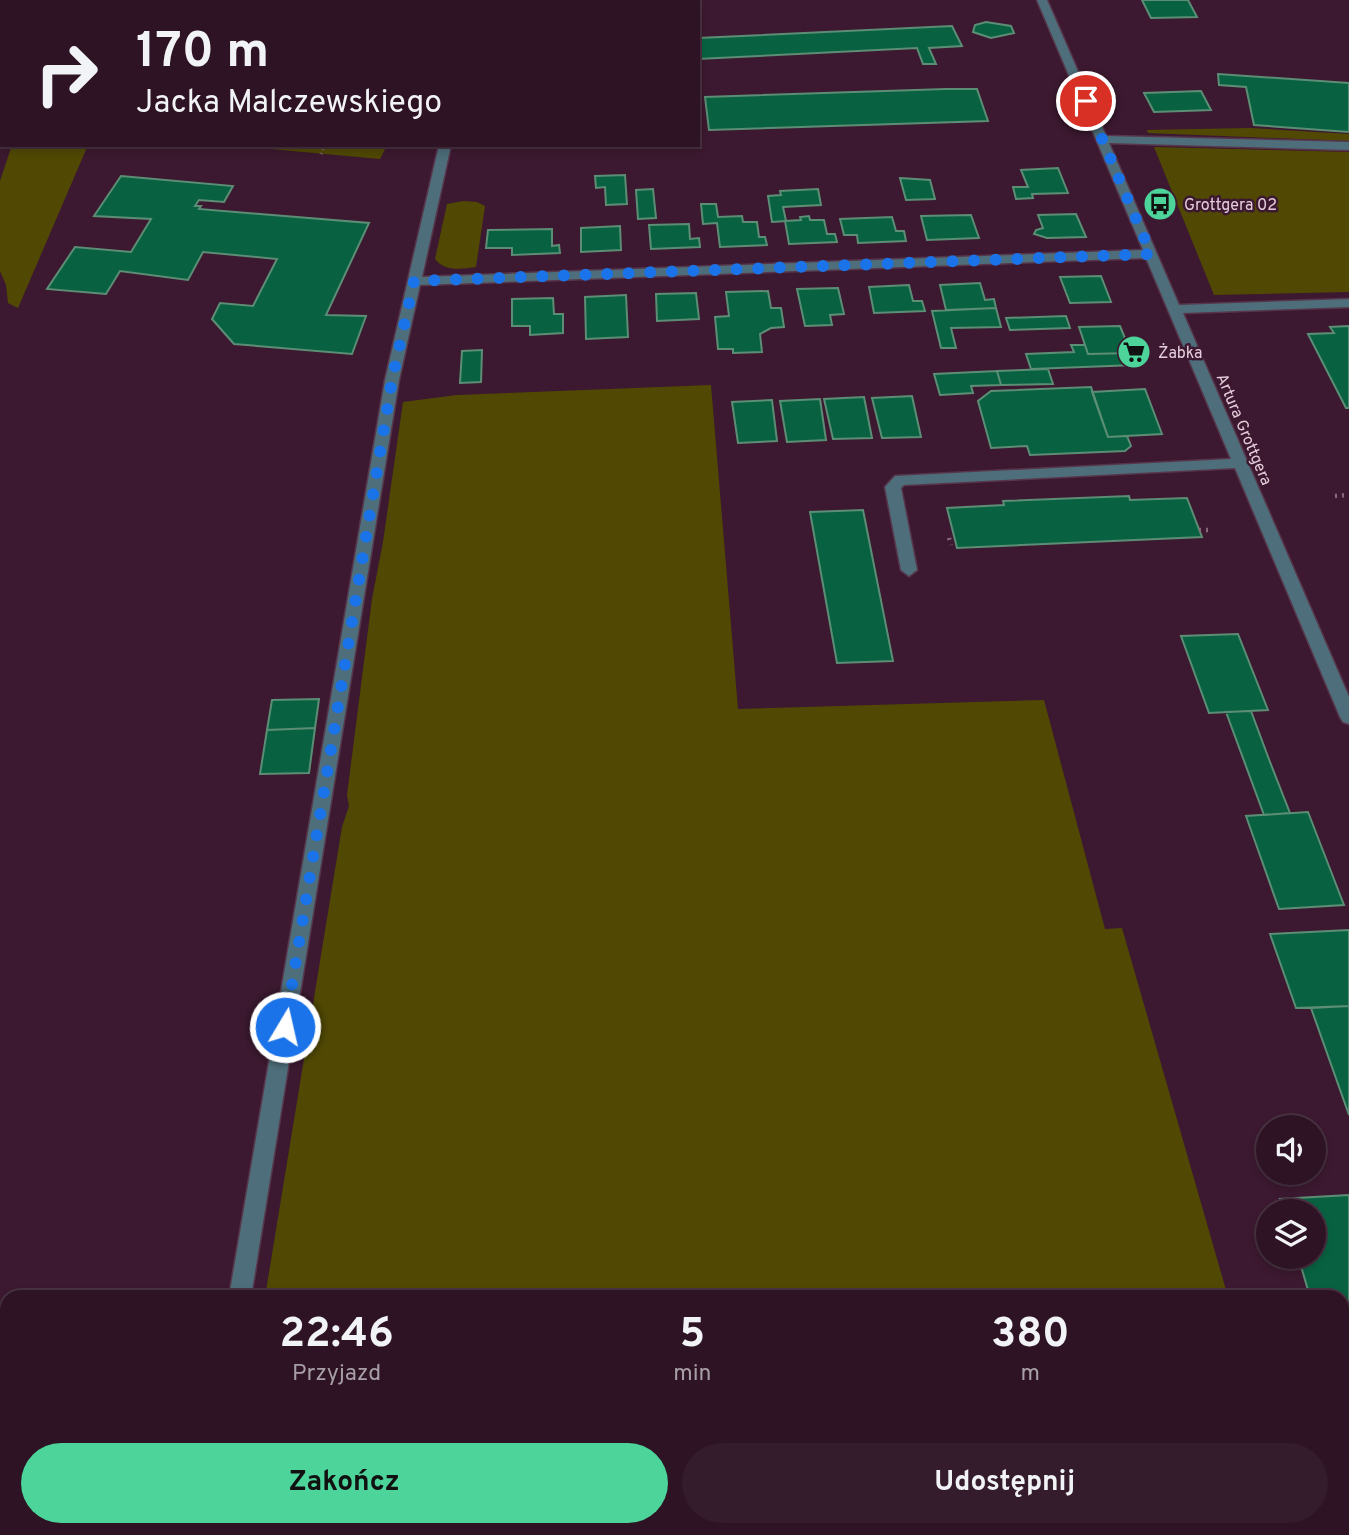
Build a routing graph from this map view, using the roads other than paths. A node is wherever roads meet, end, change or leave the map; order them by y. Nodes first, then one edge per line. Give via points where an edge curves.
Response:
1 (1042, 0) edge
2 (1102, 139) junction
3 (1349, 146) edge
4 (444, 147) edge
5 (1151, 254) junction
6 (414, 281) junction
7 (1349, 303) edge
8 (1175, 309) junction
9 (1240, 463) junction
10 (909, 570) dead end
11 (1349, 717) edge
12 (241, 1290) edge

1 - 2 street, Artura Grottgera
2 - 3 street
2 - 5 street, Artura Grottgera
4 - 6 street
5 - 6 street
5 - 8 street, Artura Grottgera
6 - 12 street via 392,380
7 - 8 street
8 - 9 street, Artura Grottgera
9 - 10 street via 900,480 893,487
9 - 11 street, Artura Grottgera

